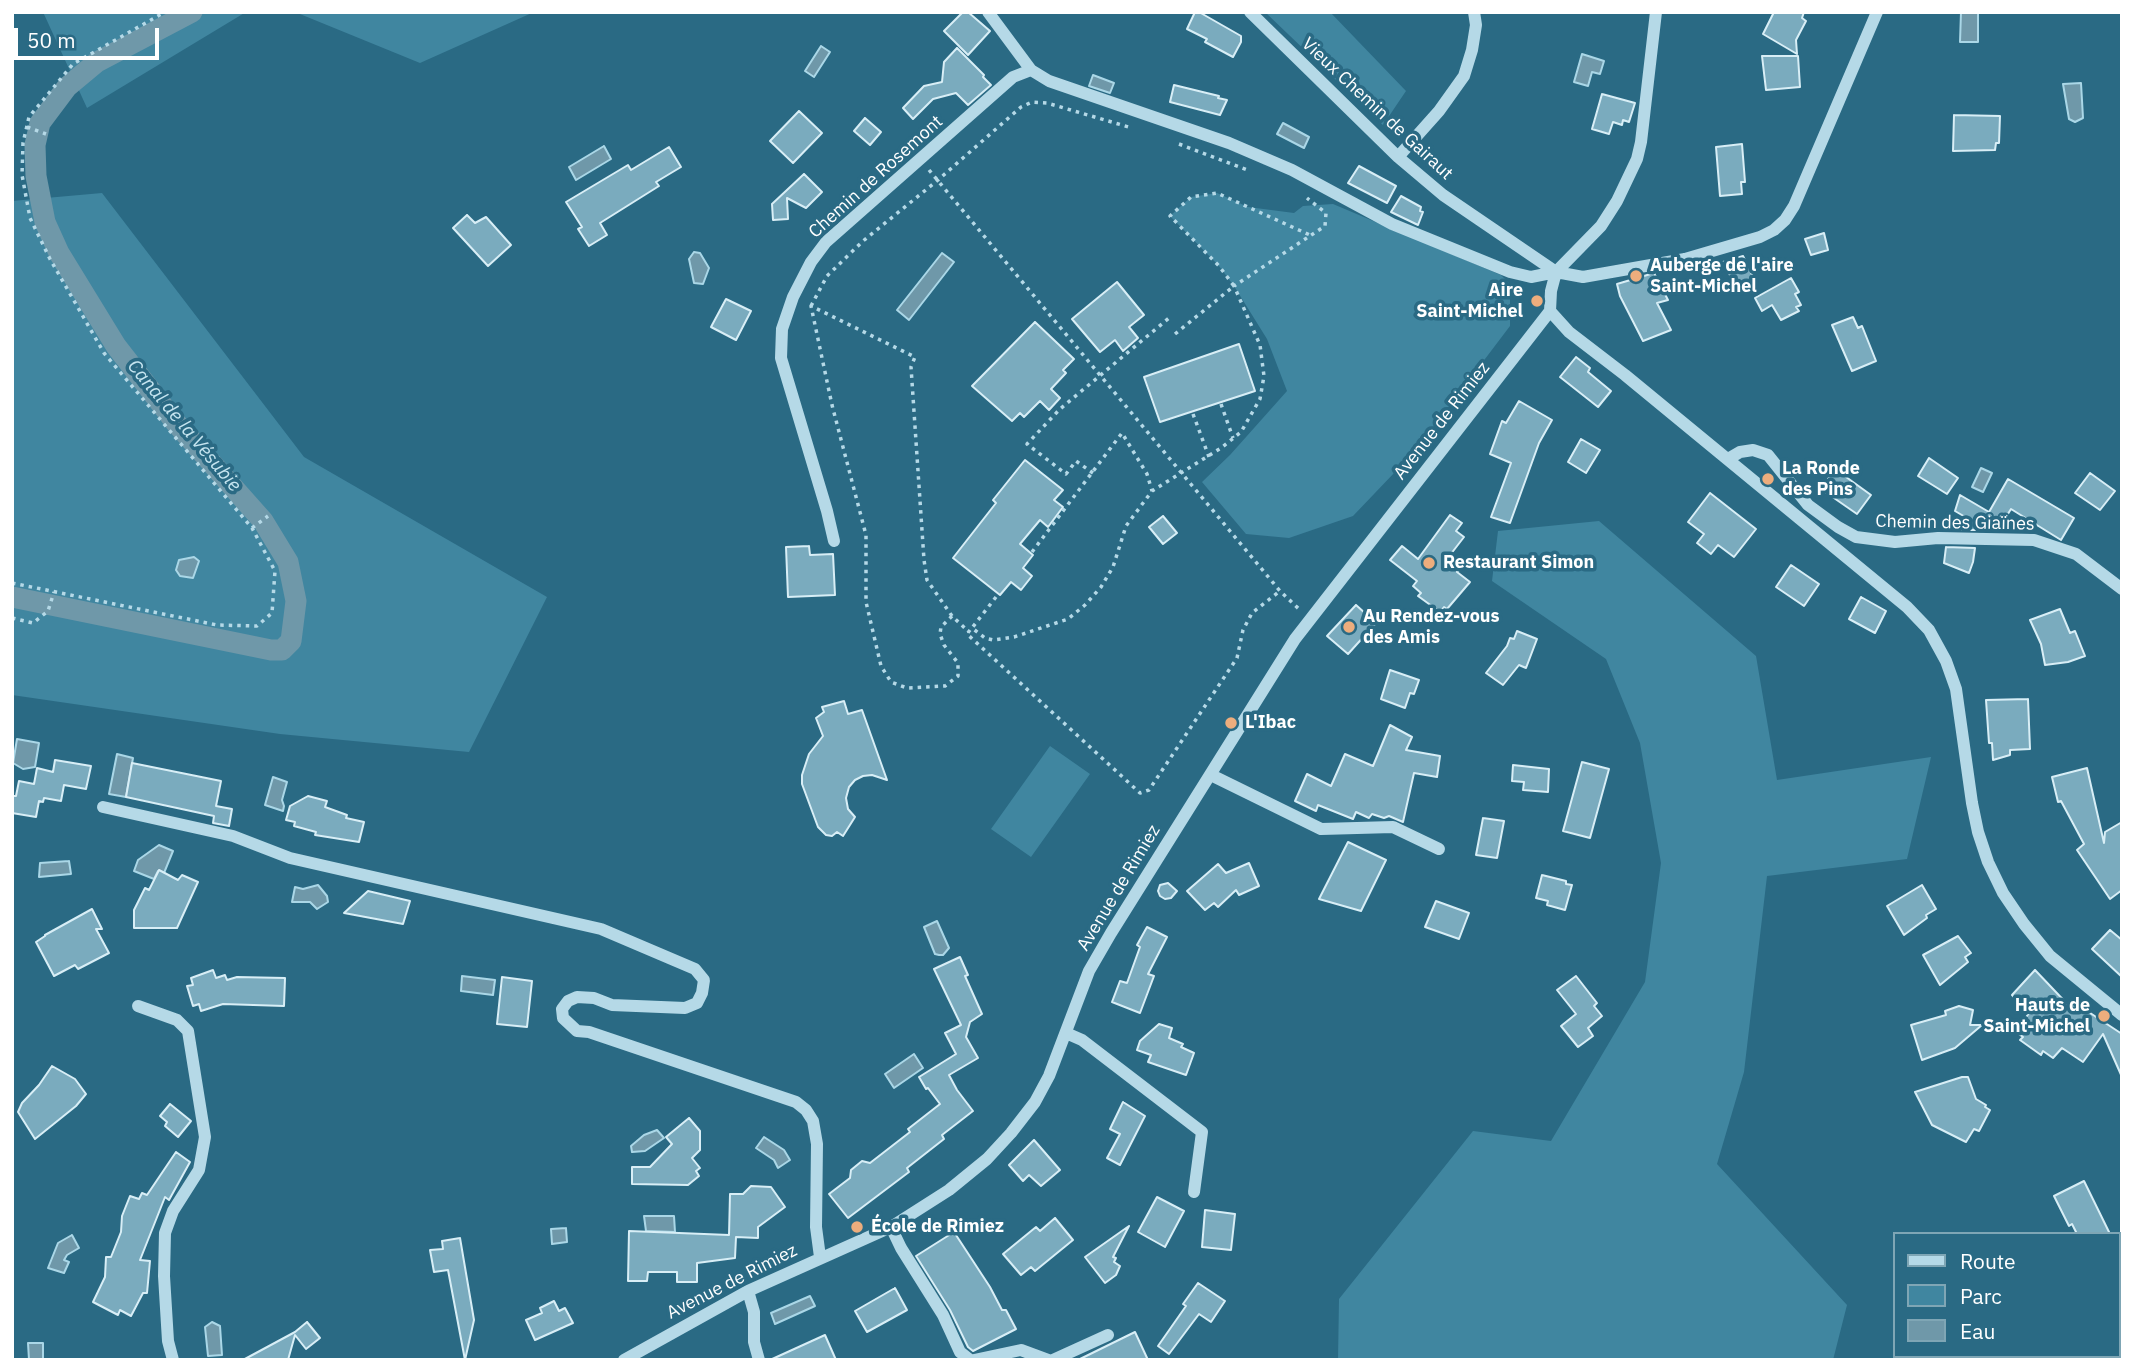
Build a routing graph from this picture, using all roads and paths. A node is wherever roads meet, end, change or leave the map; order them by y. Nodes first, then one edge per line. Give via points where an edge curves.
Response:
1 (165, 12) edge
2 (988, 12) edge
3 (1250, 12) edge
4 (1474, 12) edge
5 (1656, 12) edge
6 (1877, 12) edge
7 (1031, 71) junction
8 (27, 127) junction
9 (1136, 130) dead end
10 (46, 135) dead end
11 (1174, 142) dead end
12 (1398, 157) junction
13 (1259, 174) dead end
14 (938, 180) junction
15 (1306, 197) dead end
16 (1310, 235) junction
17 (1556, 272) junction
18 (1234, 286) junction
19 (811, 306) junction
20 (1550, 311) junction
21 (1169, 318) dead end
22 (1175, 334) dead end
23 (1101, 375) junction
24 (1222, 404) dead end
25 (1193, 414) dead end
26 (1233, 439) junction
27 (1209, 457) junction
28 (1728, 459) junction
29 (1093, 473) junction
30 (1182, 473) junction
31 (1152, 491) junction
32 (268, 516) dead end
33 (252, 528) junction
34 (834, 541) dead end
35 (1032, 552) dead end
36 (12, 583) edge
37 (2122, 589) edge
38 (1280, 590) junction
39 (54, 592) junction
40 (996, 597) dead end
41 (952, 615) junction
42 (12, 618) edge
43 (1309, 620) junction
44 (970, 630) junction
45 (1211, 775) junction
46 (103, 807) dead end
47 (1439, 849) dead end
48 (138, 1006) dead end
49 (2122, 1015) edge
50 (1066, 1033) junction
51 (1194, 1192) dead end
52 (891, 1227) junction
53 (820, 1257) junction
54 (748, 1291) junction
55 (1108, 1335) dead end
56 (173, 1360) edge
57 (624, 1360) edge
58 (759, 1360) edge
59 (972, 1360) edge
60 (1050, 1360) edge

1 - 8 path via 73,64 29,117
2 - 7 street
3 - 12 street, Vieux Chemin de Gairaut
4 - 12 street via 1476,25 1464,76
5 - 17 street via 1637,159 1601,226
6 - 17 street via 1794,206 1774,230 1685,259 1583,277
7 - 17 street via 1229,143 1293,170 1392,224 1510,272 1531,277
7 - 34 street, Chemin de Rosemont via 1013,77 826,242 793,297 782,329 781,358
8 - 10 path
8 - 33 path via 22,175 30,218 50,259 103,353
9 - 14 path via 1032,102
11 - 13 path
12 - 17 street, Vieux Chemin de Gairaut via 1443,195
14 - 19 path via 836,267
14 - 23 path
15 - 16 path via 1326,213 1325,226
16 - 18 path
16 - 18 path via 1217,193 1191,197 1170,216
17 - 20 street
18 - 22 path
18 - 26 path via 1260,345 1264,376 1261,399
19 - 41 path via 915,357 911,367 927,580
19 - 41 path via 866,535 866,602 881,666 891,682 907,688 945,686 958,676 958,663 940,634
20 - 28 street via 1569,332
20 - 43 street, Avenue de Rimiez
21 - 23 path
23 - 29 path via 1027,444 1066,474 1076,461
23 - 30 path
24 - 26 path
25 - 27 path
26 - 27 path
27 - 30 path
28 - 37 street, Chemin des Giaïnes via 1753,450 1769,456 1808,505 1856,537 1895,542 2034,540 2076,554
28 - 49 street via 1929,630 1956,689 1978,832 2003,893 2050,957
29 - 31 path via 1122,433
29 - 35 path
30 - 31 path
30 - 38 path
31 - 44 path via 1126,527 1101,587 1068,619 993,640
32 - 33 path
33 - 39 path via 275,571 272,613 257,626 217,625
36 - 39 path
38 - 43 path
38 - 44 path via 1252,613 1237,658 1149,790 1140,793 967,634
39 - 42 path via 48,611 33,623
40 - 44 path
41 - 44 path
43 - 45 street, Avenue de Rimiez
45 - 47 street via 1321,829 1393,827
45 - 50 street, Avenue de Rimiez via 1089,971
46 - 53 street via 233,836 290,858 601,929 695,968 704,980 702,993 697,1003 685,1008 612,1005 577,997 562,1009 562,1018 577,1031 796,1102 806,1111 817,1144
48 - 56 street via 177,1020 188,1031 205,1137 199,1170 165,1233 168,1341
50 - 51 street via 1082,1040 1202,1132
50 - 52 street, Avenue de Rimiez via 1035,1102 1011,1133 949,1190
52 - 53 street, Avenue de Rimiez
52 - 59 street via 960,1352
53 - 54 street, Avenue de Rimiez
54 - 57 street, Avenue de Rimiez
54 - 58 street
55 - 60 street
59 - 60 street via 1021,1350

